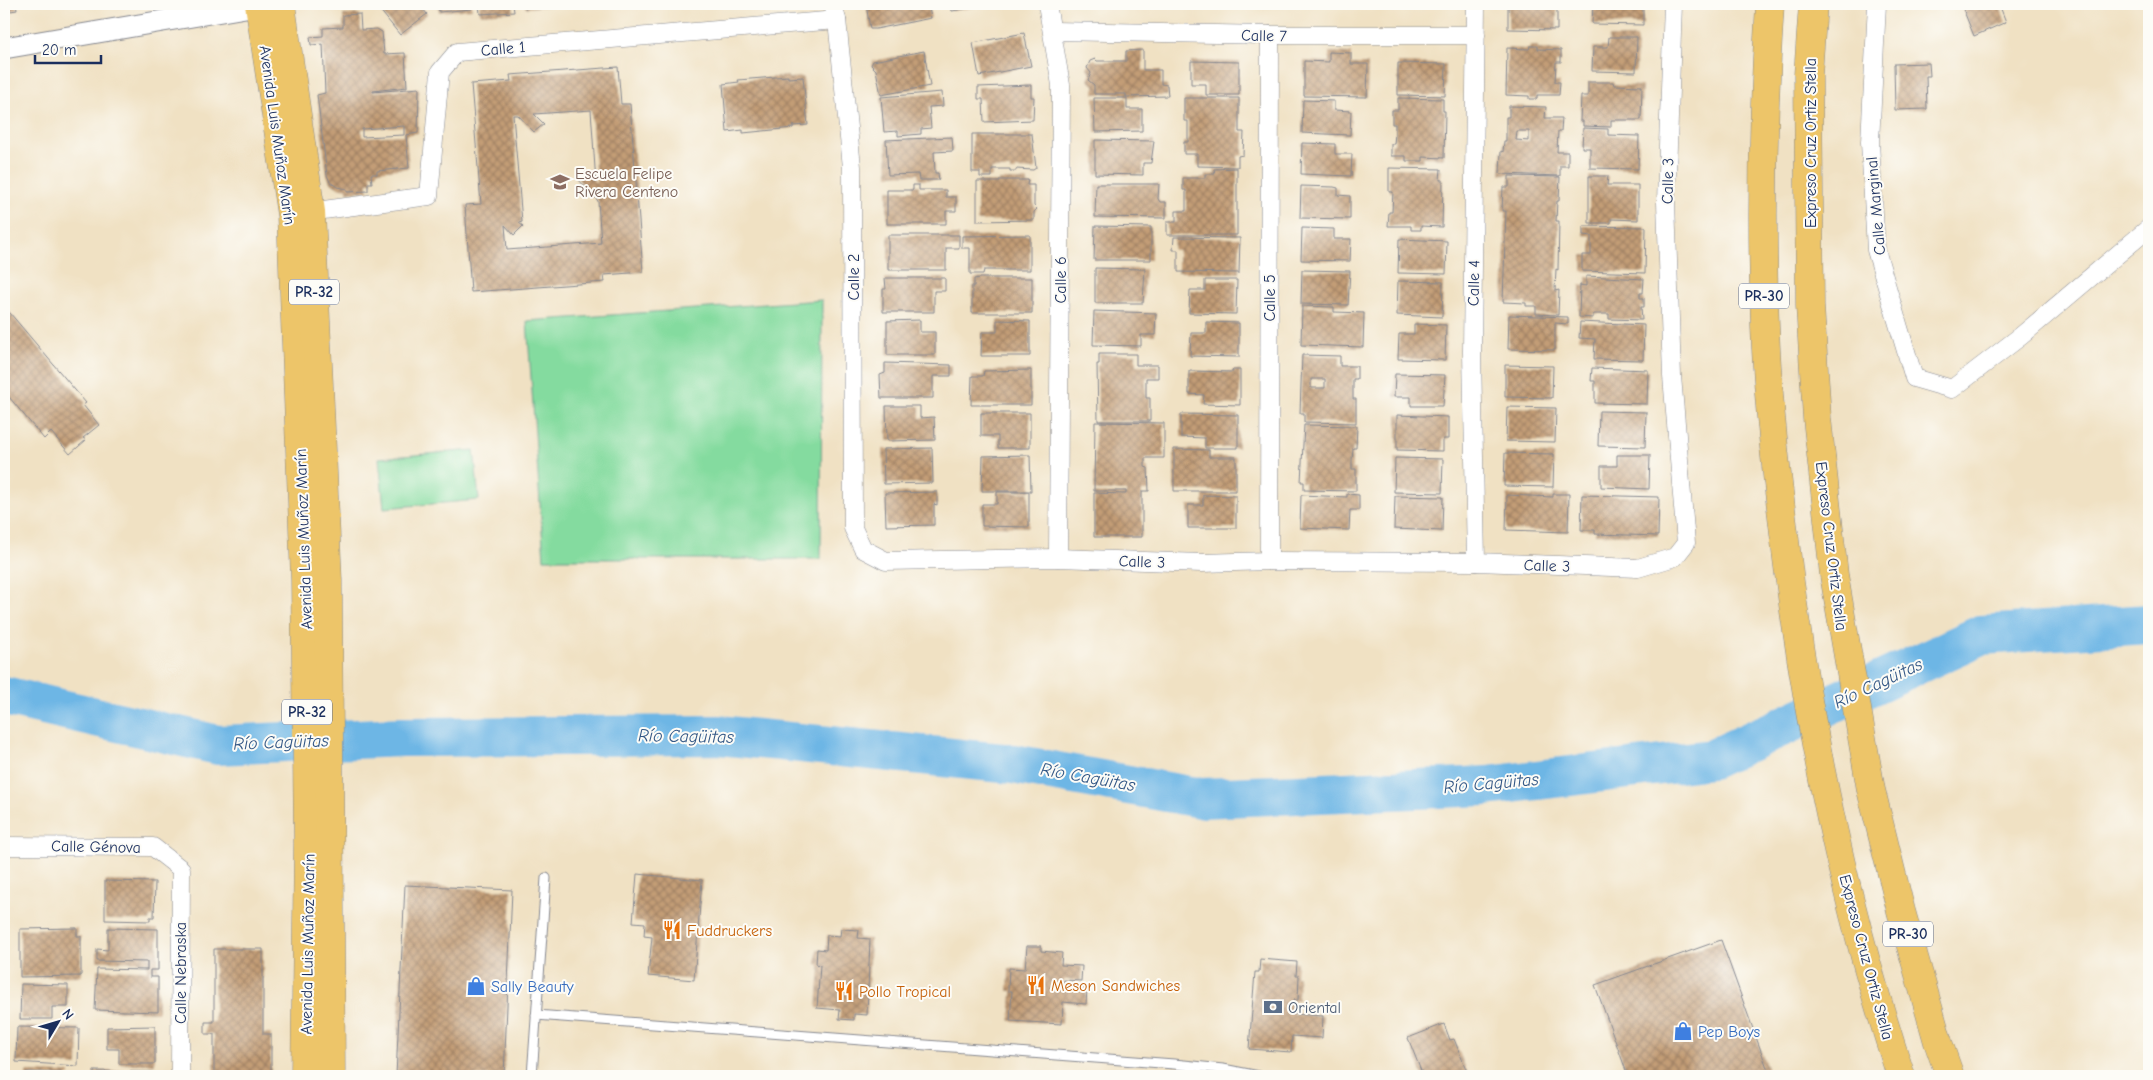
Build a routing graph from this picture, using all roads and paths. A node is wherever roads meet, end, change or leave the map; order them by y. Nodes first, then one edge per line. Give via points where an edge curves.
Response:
1 (265, 4) edge
2 (1047, 4) edge
3 (1476, 4) edge
4 (1673, 4) edge
5 (1770, 4) edge
6 (1813, 4) edge
7 (1877, 4) edge
8 (835, 12) edge
9 (1053, 31) junction
10 (1270, 35) junction
11 (1476, 36) junction
12 (4, 48) edge
13 (301, 213) junction
14 (2149, 228) edge
15 (863, 549) joint
16 (1058, 558) junction
17 (1269, 561) junction
18 (1476, 562) junction
19 (319, 844) junction
20 (4, 846) edge
21 (181, 869) joint
22 (546, 878) dead end
23 (536, 1015) junction
24 (180, 1076) edge
25 (305, 1076) edge
26 (331, 1076) edge
27 (532, 1076) edge
28 (1259, 1076) edge
29 (1901, 1076) edge
30 (1950, 1076) edge

1 - 12 street
1 - 13 main road, Avenida Luis Muñoz Marín / PR-32
2 - 9 street, Calle 6
3 - 11 street, Calle 4
4 - 18 street, Calle 3 via 1666,202 1672,376 1686,543 1675,557 1638,568
5 - 29 main road, Expreso Cruz Ortiz Stella / PR-30 via 1762,219 1765,328 1770,416 1790,588 1828,806 1868,967
6 - 30 main road, Expreso Cruz Ortiz Stella / PR-30 via 1808,75 1810,306 1816,418 1834,575 1871,790 1901,911
7 - 14 street, Calle Marginal via 1870,142 1876,250 1914,378 1952,390
8 - 13 street, Calle 1 via 457,52 440,72 429,196
8 - 15 street, Calle 2 via 852,167 853,528
9 - 10 street, Calle 7
9 - 16 street, Calle 6 via 1061,86
10 - 11 street, Calle 7
10 - 17 street, Calle 5
11 - 18 street, Calle 4 via 1472,352
13 - 19 main road, Avenida Luis Muñoz Marín / PR-32 via 316,581
15 - 16 street, Calle 3 via 886,561
16 - 17 street, Calle 3 via 1202,563
17 - 18 street, Calle 3
19 - 25 main road, Avenida Luis Muñoz Marín / PR-32
19 - 26 main road, Avenida Luis Muñoz Marín / PR-32
20 - 21 street, Calle Génova via 153,847
21 - 24 street, Calle Nebraska
22 - 23 lane
23 - 27 lane
23 - 28 lane via 1174,1064

